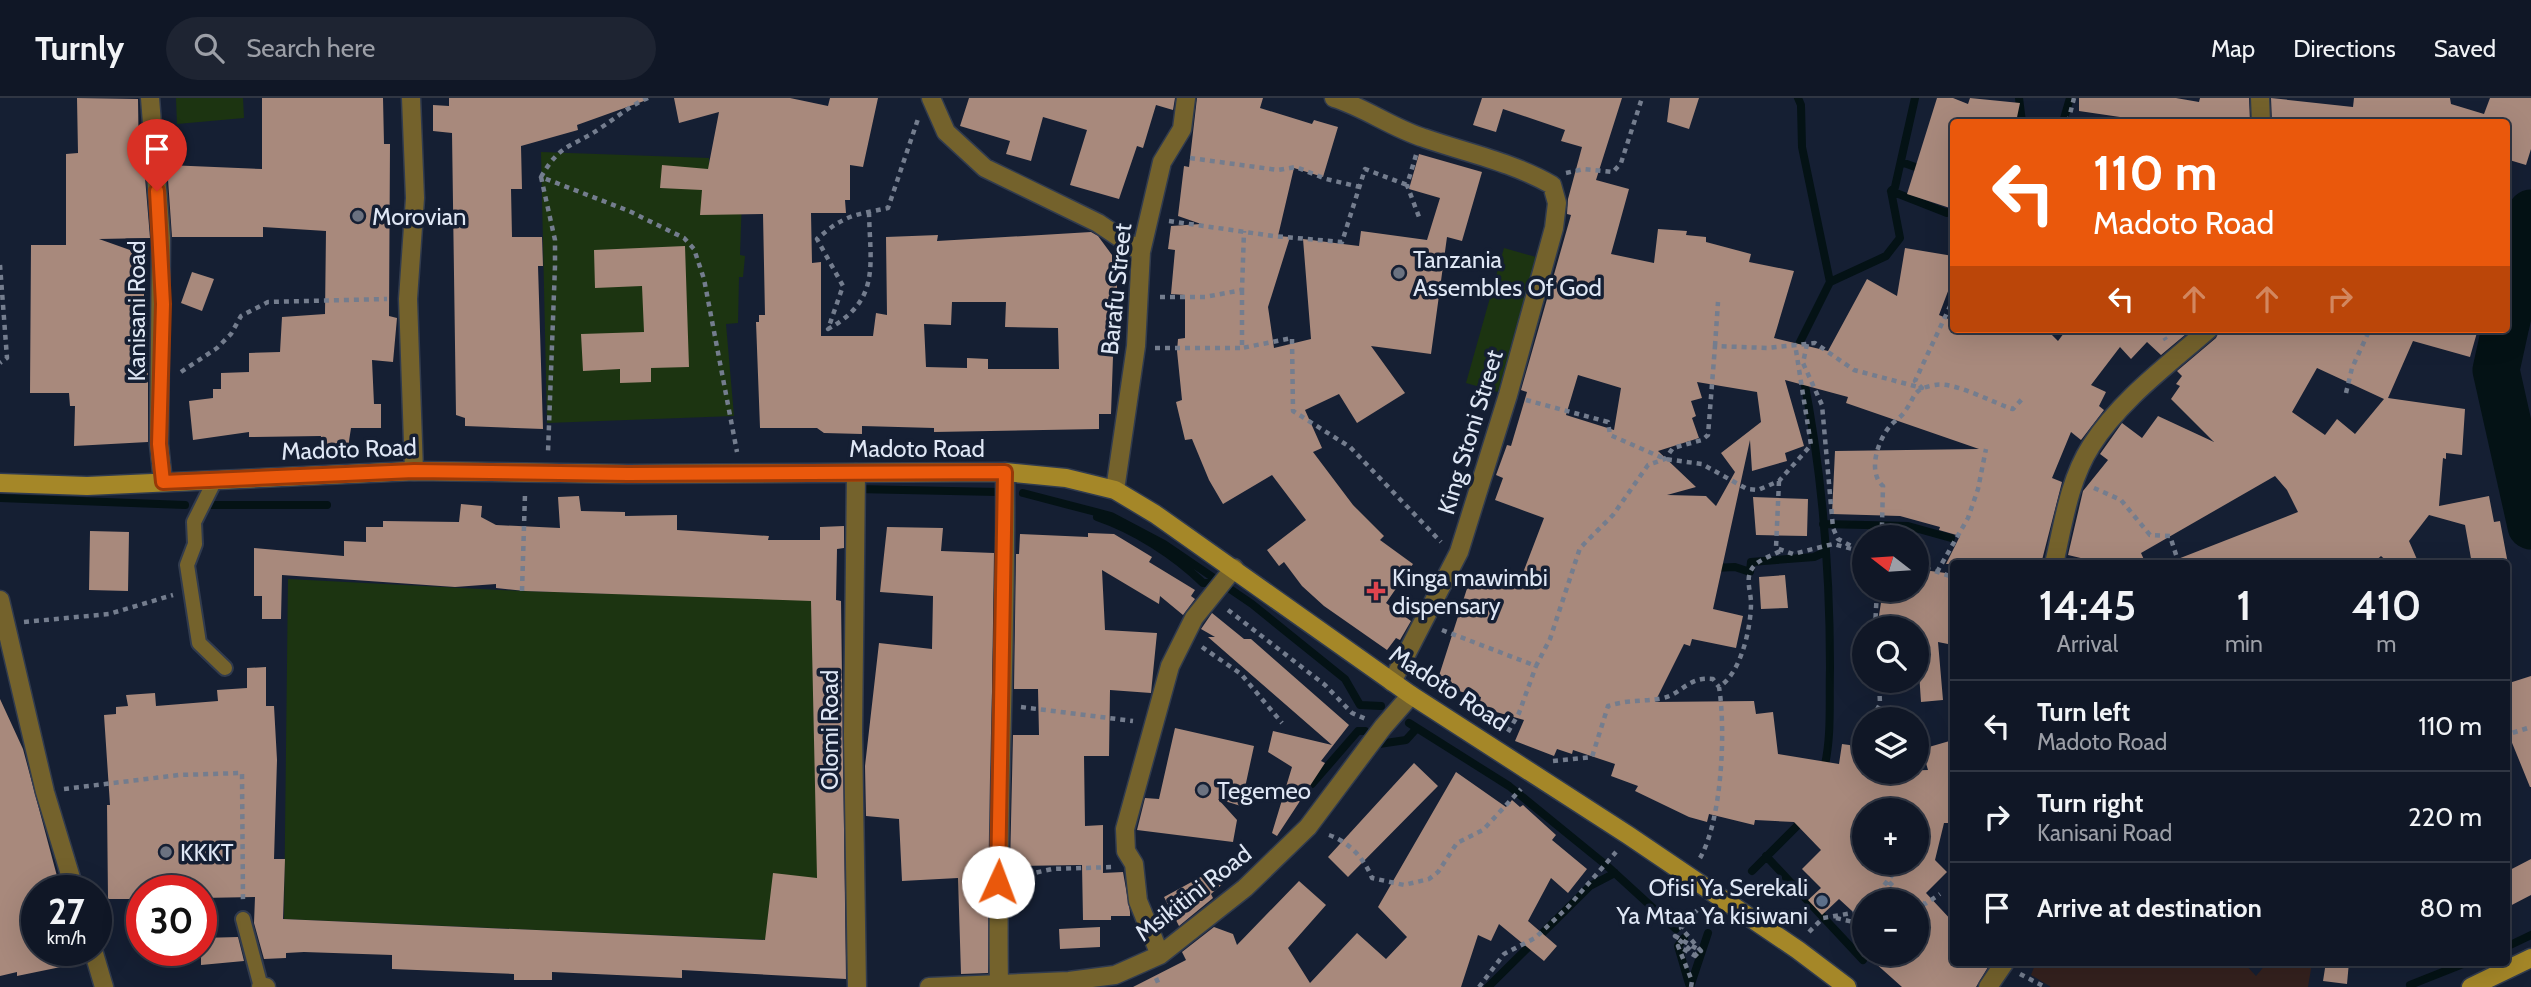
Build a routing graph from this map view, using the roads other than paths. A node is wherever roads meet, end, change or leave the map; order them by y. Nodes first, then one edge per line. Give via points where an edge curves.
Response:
1 (150, 98) edge
2 (411, 98) edge
3 (1186, 98) edge
4 (1334, 98) edge
5 (2260, 98) edge
6 (926, 104) edge
7 (2261, 119) edge
8 (1141, 252) junction
9 (2204, 333) edge
10 (414, 471) junction
11 (1005, 472) junction
12 (856, 473) junction
13 (215, 480) junction
14 (163, 482) junction
15 (0, 483) edge
16 (1115, 490) junction
17 (2055, 560) edge
18 (1234, 568) junction
19 (0, 600) edge
20 (225, 668) dead end
21 (1392, 682) junction
22 (1411, 695) junction
23 (70, 875) edge
24 (243, 919) road end
25 (1160, 955) junction
26 (2531, 958) edge
27 (98, 966) edge
28 (2002, 966) edge
29 (999, 984) junction
30 (104, 987) edge
31 (263, 987) edge
32 (857, 987) edge
33 (929, 987) edge
34 (1847, 987) edge
35 (1988, 987) edge
36 (2471, 987) edge

1 - 14 street, Kanisani Road via 161,238 159,444
2 - 10 street via 415,198 408,299
3 - 8 street, Barafu Street via 1182,129 1162,162
4 - 21 street, King Stoni Street via 1421,138 1531,173 1552,185 1558,204 1508,395 1459,552
5 - 7 street
6 - 8 street via 946,132 985,168 1098,223
8 - 16 street, Barafu Street via 1136,346
9 - 17 street via 2134,394 2091,446 2074,483
10 - 12 main road, Madoto Road
10 - 13 main road, Madoto Road
11 - 12 main road, Madoto Road
11 - 16 main road, Madoto Road via 1066,478
11 - 29 street
12 - 32 street, Olomi Road via 853,734
13 - 14 main road, Madoto Road
13 - 20 lane via 194,522 195,544 187,565 199,643
14 - 15 main road, Madoto Road via 87,486
16 - 18 main road, Madoto Road
18 - 21 main road, Madoto Road
18 - 25 street via 1210,596 1170,666 1125,829 1138,901
19 - 23 street via 45,792
21 - 22 main road, Madoto Road
22 - 25 street, Msikitini Road via 1308,827 1245,888
22 - 34 main road, Madoto Road via 1628,835
24 - 31 lane
25 - 29 street, Msikitini Road via 1115,975
26 - 36 main road
27 - 30 street
28 - 35 street
29 - 33 street, Msikitini Road

